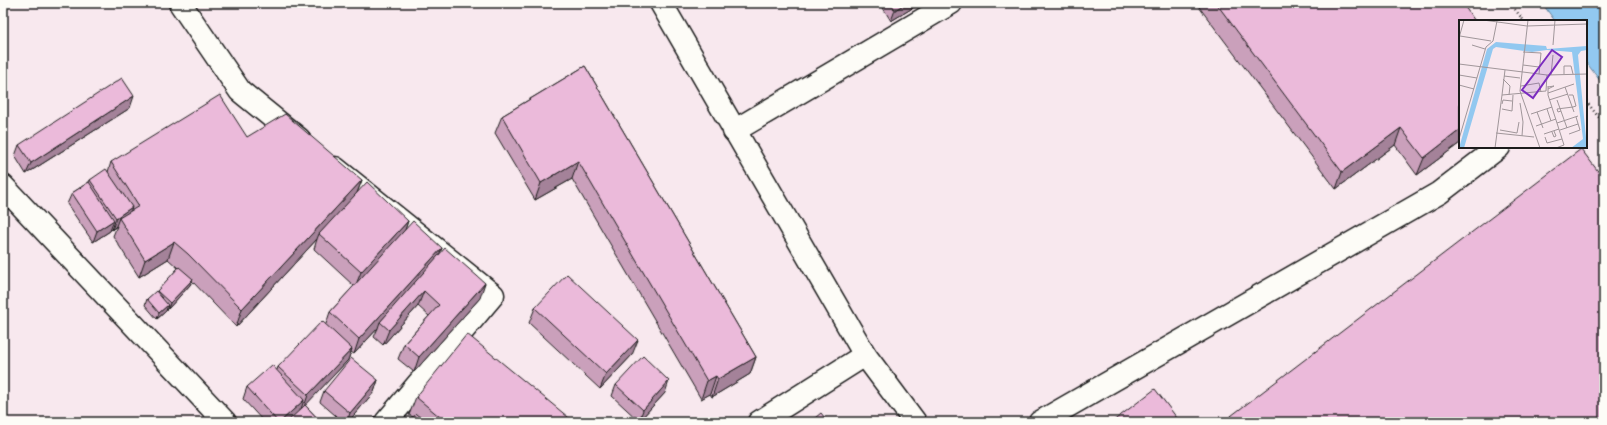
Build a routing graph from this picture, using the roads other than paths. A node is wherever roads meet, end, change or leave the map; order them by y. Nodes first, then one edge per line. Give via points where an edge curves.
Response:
1 (180, 3) edge
2 (661, 3) edge
3 (937, 6) edge
4 (734, 131) junction
5 (1498, 148) edge
6 (3, 186) edge
7 (865, 355) junction
8 (787, 404) junction
9 (225, 422) edge
10 (386, 422) edge
11 (759, 422) edge
12 (769, 422) edge
13 (915, 422) edge
14 (1040, 422) edge

1 - 10 street via 240,91 492,296
2 - 4 street
3 - 4 street
4 - 7 street
5 - 14 street via 1439,193
6 - 9 street
7 - 8 street
7 - 13 street
8 - 11 street
8 - 12 street

